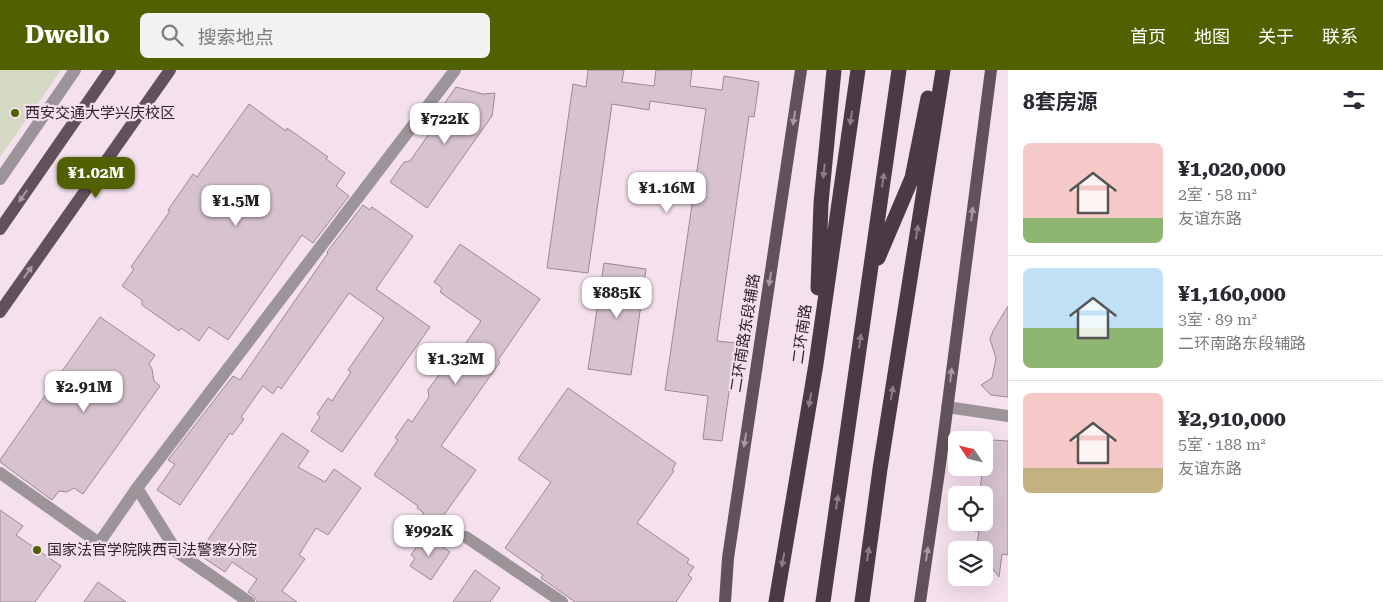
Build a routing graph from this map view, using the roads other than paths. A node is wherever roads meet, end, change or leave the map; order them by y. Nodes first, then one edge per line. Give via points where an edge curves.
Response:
1 (75, 70) edge
2 (110, 70) edge
3 (170, 70) edge
4 (455, 70) edge
5 (801, 70) edge
6 (834, 70) edge
7 (858, 70) edge
8 (899, 70) edge
9 (933, 70) edge
10 (943, 70) edge
11 (991, 70) edge
12 (0, 179) edge
13 (0, 229) edge
14 (869, 278) junction
15 (0, 312) edge
16 (816, 364) junction
17 (947, 407) junction
18 (1008, 416) edge
19 (0, 473) edge
20 (138, 488) junction
21 (466, 537) dead end
22 (248, 602) edge
23 (562, 602) edge
24 (725, 602) edge
25 (776, 602) edge
26 (823, 602) edge
27 (862, 602) edge
28 (920, 602) edge

1 - 12 street
2 -> 13 main road
15 -> 3 main road
4 - 20 street
5 -> 24 main road, 二环南路东段辅路 via 729,548
6 -> 16 highway via 821,204
7 -> 16 highway, 二环南路
14 -> 8 highway
9 - 14 highway via 912,178
27 -> 10 highway
17 -> 11 main road
26 -> 14 highway
16 -> 25 highway, 二环南路
17 - 18 street
28 -> 17 main road
19 - 20 street via 99,543
20 - 22 street via 177,552
21 - 23 street

